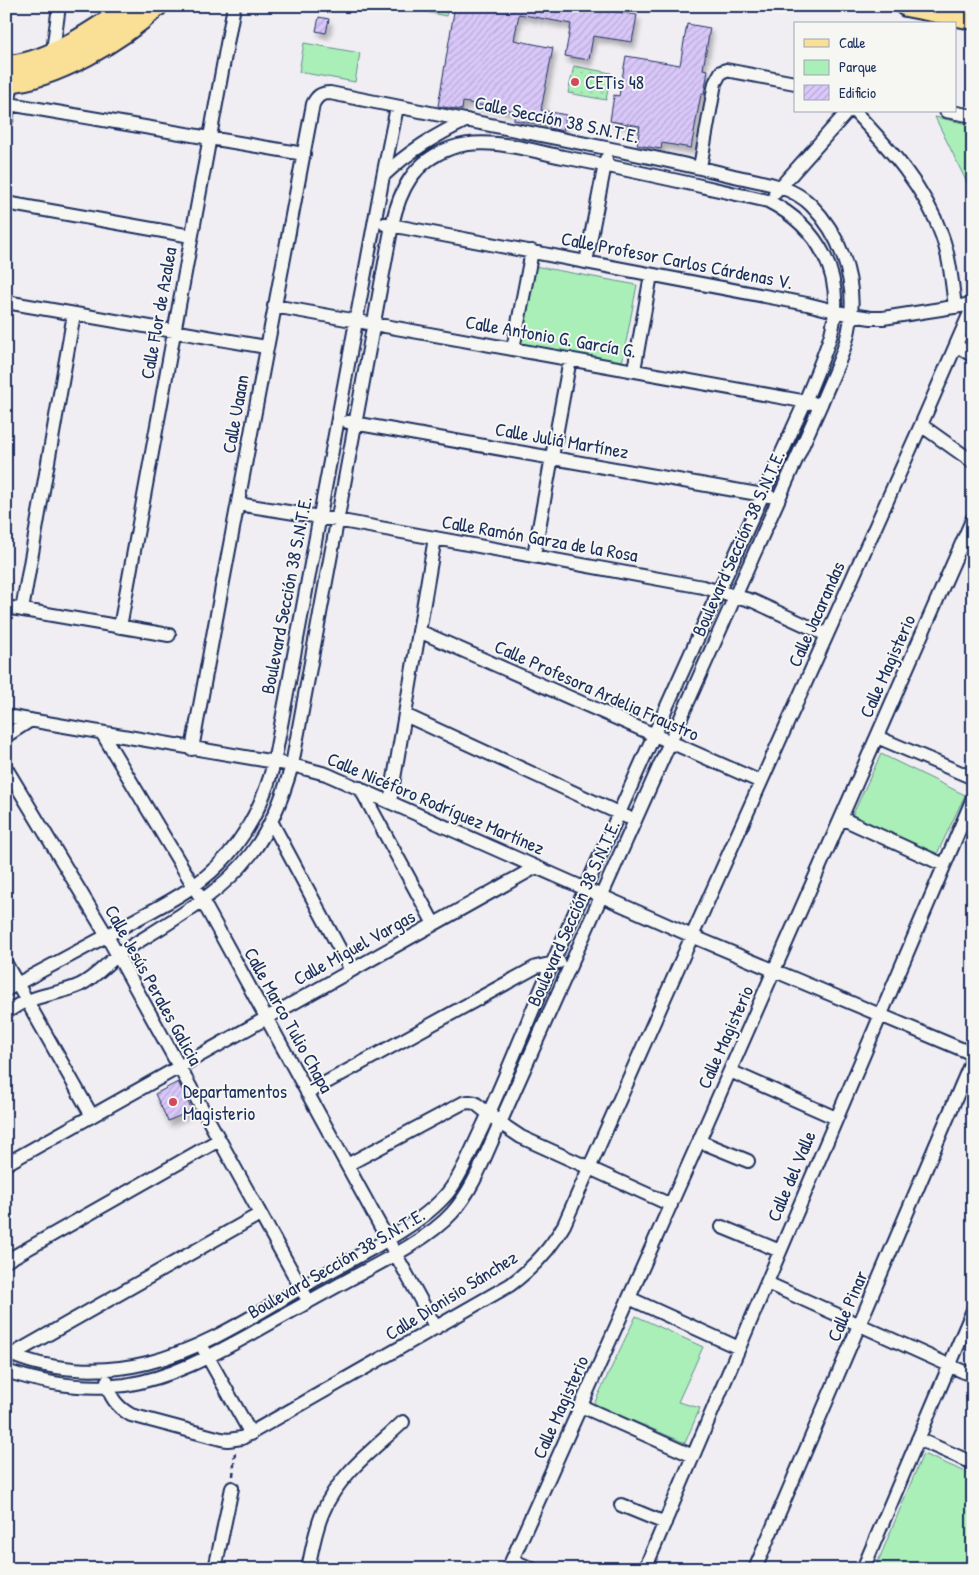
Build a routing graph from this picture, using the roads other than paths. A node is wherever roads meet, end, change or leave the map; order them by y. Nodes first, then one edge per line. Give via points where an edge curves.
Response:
1 (60, 6) edge
2 (131, 6) edge
3 (157, 6) edge
4 (234, 6) edge
5 (906, 6) edge
6 (973, 19) edge
7 (52, 62) junction
8 (10, 74) edge
9 (794, 83) edge
10 (326, 93) joint
11 (9, 104) junction
12 (397, 107) junction
13 (847, 112) edge
14 (855, 112) edge
15 (951, 112) edge
16 (973, 116) edge
17 (467, 120) junction
18 (6, 121) edge
19 (210, 138) junction
20 (608, 149) junction
21 (304, 154) junction
22 (438, 154) joint
23 (605, 165) junction
24 (700, 167) junction
25 (383, 176) junction
26 (780, 187) junction
27 (768, 201) junction
28 (6, 203) edge
29 (375, 222) junction
30 (392, 225) junction
31 (191, 236) junction
32 (532, 251) junction
33 (586, 262) junction
34 (651, 274) junction
35 (6, 302) edge
36 (973, 305) edge
37 (274, 306) junction
38 (955, 307) junction
39 (834, 311) junction
40 (74, 314) junction
41 (851, 315) junction
42 (356, 320) junction
43 (373, 324) junction
44 (174, 331) junction
45 (956, 345) junction
46 (266, 347) junction
47 (513, 349) junction
48 (973, 356) edge
49 (570, 359) junction
50 (634, 370) junction
51 (805, 402) junction
52 (821, 404) junction
53 (338, 420) junction
54 (355, 423) junction
55 (922, 425) junction
56 (552, 458) junction
57 (973, 462) edge
58 (763, 495) junction
59 (779, 498) junction
60 (238, 504) junction
61 (320, 517) junction
62 (973, 518) edge
63 (338, 521) junction
64 (435, 538) junction
65 (534, 555) junction
66 (720, 590) junction
67 (735, 595) junction
68 (6, 607) edge
69 (22, 610) junction
70 (120, 627) junction
71 (419, 631) junction
72 (828, 635) junction
73 (169, 636) dead end
74 (405, 715) junction
75 (6, 716) edge
76 (31, 720) junction
77 (102, 733) junction
78 (655, 735) junction
79 (6, 736) edge
80 (877, 737) junction
81 (670, 742) junction
82 (192, 749) junction
83 (274, 763) junction
84 (292, 765) junction
85 (6, 768) edge
86 (973, 778) edge
87 (761, 782) junction
88 (360, 788) junction
89 (973, 798) edge
90 (390, 802) junction
91 (620, 814) junction
92 (841, 818) junction
93 (635, 820) junction
94 (272, 821) junction
95 (944, 865) junction
96 (536, 866) junction
97 (193, 886) junction
98 (586, 889) junction
99 (601, 895) junction
100 (202, 900) junction
101 (434, 924) junction
102 (107, 936) junction
103 (692, 936) junction
104 (118, 954) junction
105 (571, 961) junction
106 (553, 962) junction
107 (6, 964) edge
108 (351, 970) junction
109 (774, 970) junction
110 (18, 984) junction
111 (6, 990) edge
112 (27, 1000) junction
113 (6, 1012) edge
114 (879, 1015) junction
115 (266, 1018) junction
116 (973, 1056) edge
117 (178, 1067) junction
118 (730, 1071) junction
119 (307, 1093) junction
120 (488, 1114) junction
121 (92, 1116) junction
122 (836, 1118) junction
123 (500, 1123) junction
124 (218, 1140) junction
125 (699, 1141) junction
126 (748, 1161) dead end
127 (6, 1164) edge
128 (347, 1166) junction
129 (589, 1168) junction
130 (671, 1205) junction
131 (260, 1214) junction
132 (722, 1227) dead end
133 (387, 1239) junction
134 (780, 1251) junction
135 (396, 1254) junction
136 (6, 1261) edge
137 (766, 1283) junction
138 (301, 1288) junction
139 (629, 1298) junction
140 (309, 1302) junction
141 (973, 1310) edge
142 (859, 1324) junction
143 (436, 1328) junction
144 (200, 1344) junction
145 (739, 1348) junction
146 (8, 1355) edge
147 (208, 1357) junction
148 (949, 1365) junction
149 (6, 1370) edge
150 (106, 1370) junction
151 (973, 1376) edge
152 (108, 1386) junction
153 (581, 1406) junction
154 (402, 1422) dead end
155 (251, 1434) junction
156 (918, 1439) junction
157 (693, 1456) junction
158 (973, 1463) edge
159 (232, 1488) road end
160 (621, 1505) dead end
161 (665, 1523) junction
162 (510, 1564) edge
163 (215, 1569) edge
164 (308, 1569) edge
165 (532, 1569) edge
166 (646, 1569) edge
167 (755, 1569) edge
168 (863, 1569) edge

1 - 7 street
2 - 7 main road
3 - 7 main road via 114,39
4 - 19 street, Calle Flor de Azalea
5 - 6 main road
7 - 8 main road via 28,62
8 - 11 street
9 - 24 street via 726,70 718,74
10 - 12 street, Calle Sección 38 S.N.T.E.
10 - 21 street, Calle Uaaan via 316,98 313,104
11 - 18 street
11 - 19 street
12 - 17 street, Calle Sección 38 S.N.T.E.
12 - 25 street, Boulevard Sección 38 S.N.T.E.
13 - 26 street
14 - 38 street via 903,166 932,212 948,255
15 - 16 street
17 - 20 street, Calle Sección 38 S.N.T.E.
17 - 25 street via 428,140
19 - 21 street
19 - 31 street, Calle Flor de Azalea
20 - 23 street
20 - 24 street, Calle Sección 38 S.N.T.E.
21 - 37 street, Calle Uaaan
22 - 23 street, Calle Sección 38 S.N.T.E. via 463,145 486,143
22 - 30 street, Boulevard Sección 38 S.N.T.E. via 414,172 406,184
23 - 27 street, Calle Sección 38 S.N.T.E.
23 - 33 street
24 - 26 street, Calle Sección 38 S.N.T.E.
25 - 29 street, Boulevard Sección 38 S.N.T.E.
26 - 27 street
26 - 41 street, Boulevard Sección 38 S.N.T.E. via 809,203 832,231 848,274
27 - 39 street, Boulevard Sección 38 S.N.T.E. via 794,217 815,239 830,272
28 - 31 street
29 - 30 street, Calle Profesor Carlos Cárdenas V.
29 - 42 street, Boulevard Sección 38 S.N.T.E.
30 - 32 street, Calle Profesor Carlos Cárdenas V.
30 - 43 street, Boulevard Sección 38 S.N.T.E.
31 - 44 street, Calle Flor de Azalea
32 - 33 street, Calle Profesor Carlos Cárdenas V.
32 - 47 street
33 - 34 street, Calle Profesor Carlos Cárdenas V.
34 - 39 street, Calle Profesor Carlos Cárdenas V.
34 - 50 street
35 - 40 street
36 - 38 street, Calle Profesor Carlos Cárdenas V.
36 - 45 street, Calle Jacarandas
37 - 42 street, Calle Antonio G. García G.
37 - 46 street, Calle Uaaan
38 - 41 street, Calle Profesor Carlos Cárdenas V. via 882,318
39 - 41 street, Calle Profesor Carlos Cárdenas V.
39 - 51 street, Boulevard Sección 38 S.N.T.E. via 825,351
40 - 44 street
40 - 69 street
41 - 52 street, Boulevard Sección 38 S.N.T.E. via 842,352
42 - 43 street, Calle Antonio G. García G.
42 - 53 street, Boulevard Sección 38 S.N.T.E.
43 - 47 street, Calle Antonio G. García G.
43 - 54 street, Boulevard Sección 38 S.N.T.E.
44 - 46 street
44 - 70 street, Calle Flor de Azalea
45 - 48 street
45 - 55 street, Calle Jacarandas
46 - 60 street, Calle Uaaan
47 - 49 street, Calle Antonio G. García G.
49 - 50 street, Calle Antonio G. García G.
49 - 56 street
50 - 51 street, Calle Antonio G. García G.
51 - 52 street, Calle Antonio G. García G.
51 - 58 street, Boulevard Sección 38 S.N.T.E.
52 - 59 street, Boulevard Sección 38 S.N.T.E.
53 - 54 street, Calle Juliá Martínez
53 - 61 street, Boulevard Sección 38 S.N.T.E.
54 - 56 street, Calle Juliá Martínez
54 - 63 street, Boulevard Sección 38 S.N.T.E.
55 - 57 street
55 - 72 street, Calle Jacarandas
56 - 58 street, Calle Juliá Martínez
56 - 65 street
58 - 59 street, Calle Juliá Martínez
58 - 66 street, Boulevard Sección 38 S.N.T.E.
59 - 67 street, Boulevard Sección 38 S.N.T.E.
60 - 61 street, Calle Ramón Garza de la Rosa
60 - 82 street, Calle Uaaan
61 - 63 street, Calle Ramón Garza de la Rosa
61 - 83 street, Boulevard Sección 38 S.N.T.E.
62 - 80 street, Calle Magisterio
63 - 64 street, Calle Ramón Garza de la Rosa
63 - 84 street, Boulevard Sección 38 S.N.T.E.
64 - 65 street, Calle Ramón Garza de la Rosa
64 - 71 street
65 - 66 street, Calle Ramón Garza de la Rosa
66 - 67 street, Calle Ramón Garza de la Rosa
66 - 78 street, Boulevard Sección 38 S.N.T.E.
67 - 72 street, Calle Ramón Garza de la Rosa
67 - 81 street, Boulevard Sección 38 S.N.T.E.
68 - 69 street
69 - 70 street
70 - 73 street
71 - 74 street
71 - 78 street, Calle Profesora Ardelia Fraustro
72 - 87 street, Calle Jacarandas
74 - 90 street
74 - 91 street
75 - 76 street, Calle Nicéforo Rodríguez Martínez
76 - 77 street, Calle Nicéforo Rodríguez Martínez
76 - 79 street
77 - 82 street, Calle Nicéforo Rodríguez Martínez
77 - 97 street, Calle Marco Tulio Chapa
78 - 81 street, Calle Profesora Ardelia Fraustro
78 - 91 street, Boulevard Sección 38 S.N.T.E.
80 - 86 street
80 - 92 street, Calle Magisterio
81 - 87 street, Calle Profesora Ardelia Fraustro
81 - 93 street, Boulevard Sección 38 S.N.T.E.
82 - 83 street, Calle Nicéforo Rodríguez Martínez
83 - 84 street, Calle Nicéforo Rodríguez Martínez
83 - 97 street, Boulevard Sección 38 S.N.T.E. via 252,822 224,859
84 - 88 street, Calle Nicéforo Rodríguez Martínez
84 - 94 street, Boulevard Sección 38 S.N.T.E.
85 - 102 street, Calle Jesús Perales Galicia
87 - 103 street, Calle Jacarandas
88 - 90 street, Calle Nicéforo Rodríguez Martínez
88 - 101 street
89 - 95 street, Calle del Valle
90 - 96 street, Calle Nicéforo Rodríguez Martínez
91 - 93 street
91 - 98 street, Boulevard Sección 38 S.N.T.E.
92 - 95 street
92 - 109 street, Calle Magisterio
93 - 99 street, Boulevard Sección 38 S.N.T.E.
94 - 100 street, Boulevard Sección 38 S.N.T.E. via 239,869
94 - 108 street
95 - 114 street, Calle del Valle
96 - 98 street, Calle Nicéforo Rodríguez Martínez
96 - 101 street, Calle Miguel Vargas
97 - 100 street, Calle Marco Tulio Chapa
97 - 102 street, Boulevard Sección 38 S.N.T.E.
98 - 99 street, Calle Nicéforo Rodríguez Martínez
98 - 106 street, Boulevard Sección 38 S.N.T.E.
99 - 103 street, Calle Nicéforo Rodríguez Martínez
99 - 105 street, Boulevard Sección 38 S.N.T.E.
100 - 104 street, Boulevard Sección 38 S.N.T.E.
100 - 115 street, Calle Marco Tulio Chapa
101 - 108 street, Calle Miguel Vargas
102 - 104 street, Calle Jesús Perales Galicia
102 - 110 street, Boulevard Sección 38 S.N.T.E.
103 - 109 street, Calle Nicéforo Rodríguez Martínez
103 - 129 street, Calle Dionisio Sánchez
104 - 112 street, Boulevard Sección 38 S.N.T.E. via 79,986
104 - 117 street, Calle Jesús Perales Galicia
105 - 106 street
105 - 123 street, Boulevard Sección 38 S.N.T.E.
106 - 119 street via 536,967
106 - 120 street, Boulevard Sección 38 S.N.T.E.
107 - 110 street
108 - 115 street, Calle Miguel Vargas
109 - 114 street, Calle Nicéforo Rodríguez Martínez
109 - 118 street, Calle Magisterio
110 - 111 street, Boulevard Sección 38 S.N.T.E.
110 - 112 street
112 - 113 street, Boulevard Sección 38 S.N.T.E.
112 - 121 street
114 - 116 street, Calle Nicéforo Rodríguez Martínez
114 - 122 street, Calle del Valle
115 - 117 street, Calle Miguel Vargas
115 - 119 street, Calle Marco Tulio Chapa
116 - 142 street, Calle Pinar
117 - 121 street, Calle Miguel Vargas
117 - 124 street, Calle Jesús Perales Galicia
118 - 122 street
118 - 125 street, Calle Magisterio
119 - 128 street, Calle Marco Tulio Chapa
120 - 123 street
120 - 128 street via 475,1103 463,1103
120 - 133 street, Boulevard Sección 38 S.N.T.E. via 465,1164 447,1193 428,1212
121 - 127 street, Calle Miguel Vargas
122 - 134 street, Calle del Valle
123 - 129 street via 521,1137
123 - 135 street, Boulevard Sección 38 S.N.T.E. via 470,1186 452,1213
124 - 131 street, Calle Jesús Perales Galicia
124 - 136 street
125 - 126 street
125 - 130 street, Calle Magisterio
128 - 133 street, Calle Marco Tulio Chapa
129 - 130 street
129 - 143 street, Calle Dionisio Sánchez via 564,1225 535,1265 510,1285
130 - 139 street, Calle Magisterio
131 - 138 street, Calle Jesús Perales Galicia
131 - 146 street
132 - 134 street
133 - 135 street, Calle Marco Tulio Chapa
133 - 138 street, Boulevard Sección 38 S.N.T.E.
134 - 137 street, Calle del Valle
135 - 140 street, Boulevard Sección 38 S.N.T.E.
135 - 143 street, Calle Marco Tulio Chapa
137 - 142 street
137 - 145 street, Calle del Valle
138 - 140 street, Calle Jesús Perales Galicia
138 - 144 street, Boulevard Sección 38 S.N.T.E.
139 - 145 street
139 - 153 street, Calle Magisterio
140 - 147 street, Boulevard Sección 38 S.N.T.E.
141 - 148 street
142 - 148 street
142 - 167 street, Calle Pinar
143 - 155 street, Calle Dionisio Sánchez
144 - 147 street
144 - 150 street, Boulevard Sección 38 S.N.T.E. via 146,1364
145 - 157 street, Calle del Valle
146 - 150 street, Boulevard Sección 38 S.N.T.E. via 65,1368
147 - 152 street, Boulevard Sección 38 S.N.T.E. via 164,1376
147 - 155 street
148 - 151 street
148 - 156 street
149 - 152 street, Boulevard Sección 38 S.N.T.E. via 57,1384
150 - 152 street, Calle Dionisio Sánchez
152 - 155 street, Calle Dionisio Sánchez via 114,1402 131,1416 221,1439 236,1440
153 - 157 street
153 - 162 street, Calle Magisterio
154 - 164 street via 356,1466 330,1498 317,1528
156 - 158 street
156 - 168 street
157 - 161 street, Calle del Valle
159 - 163 street
160 - 161 street
161 - 166 street, Calle del Valle
162 - 165 street

